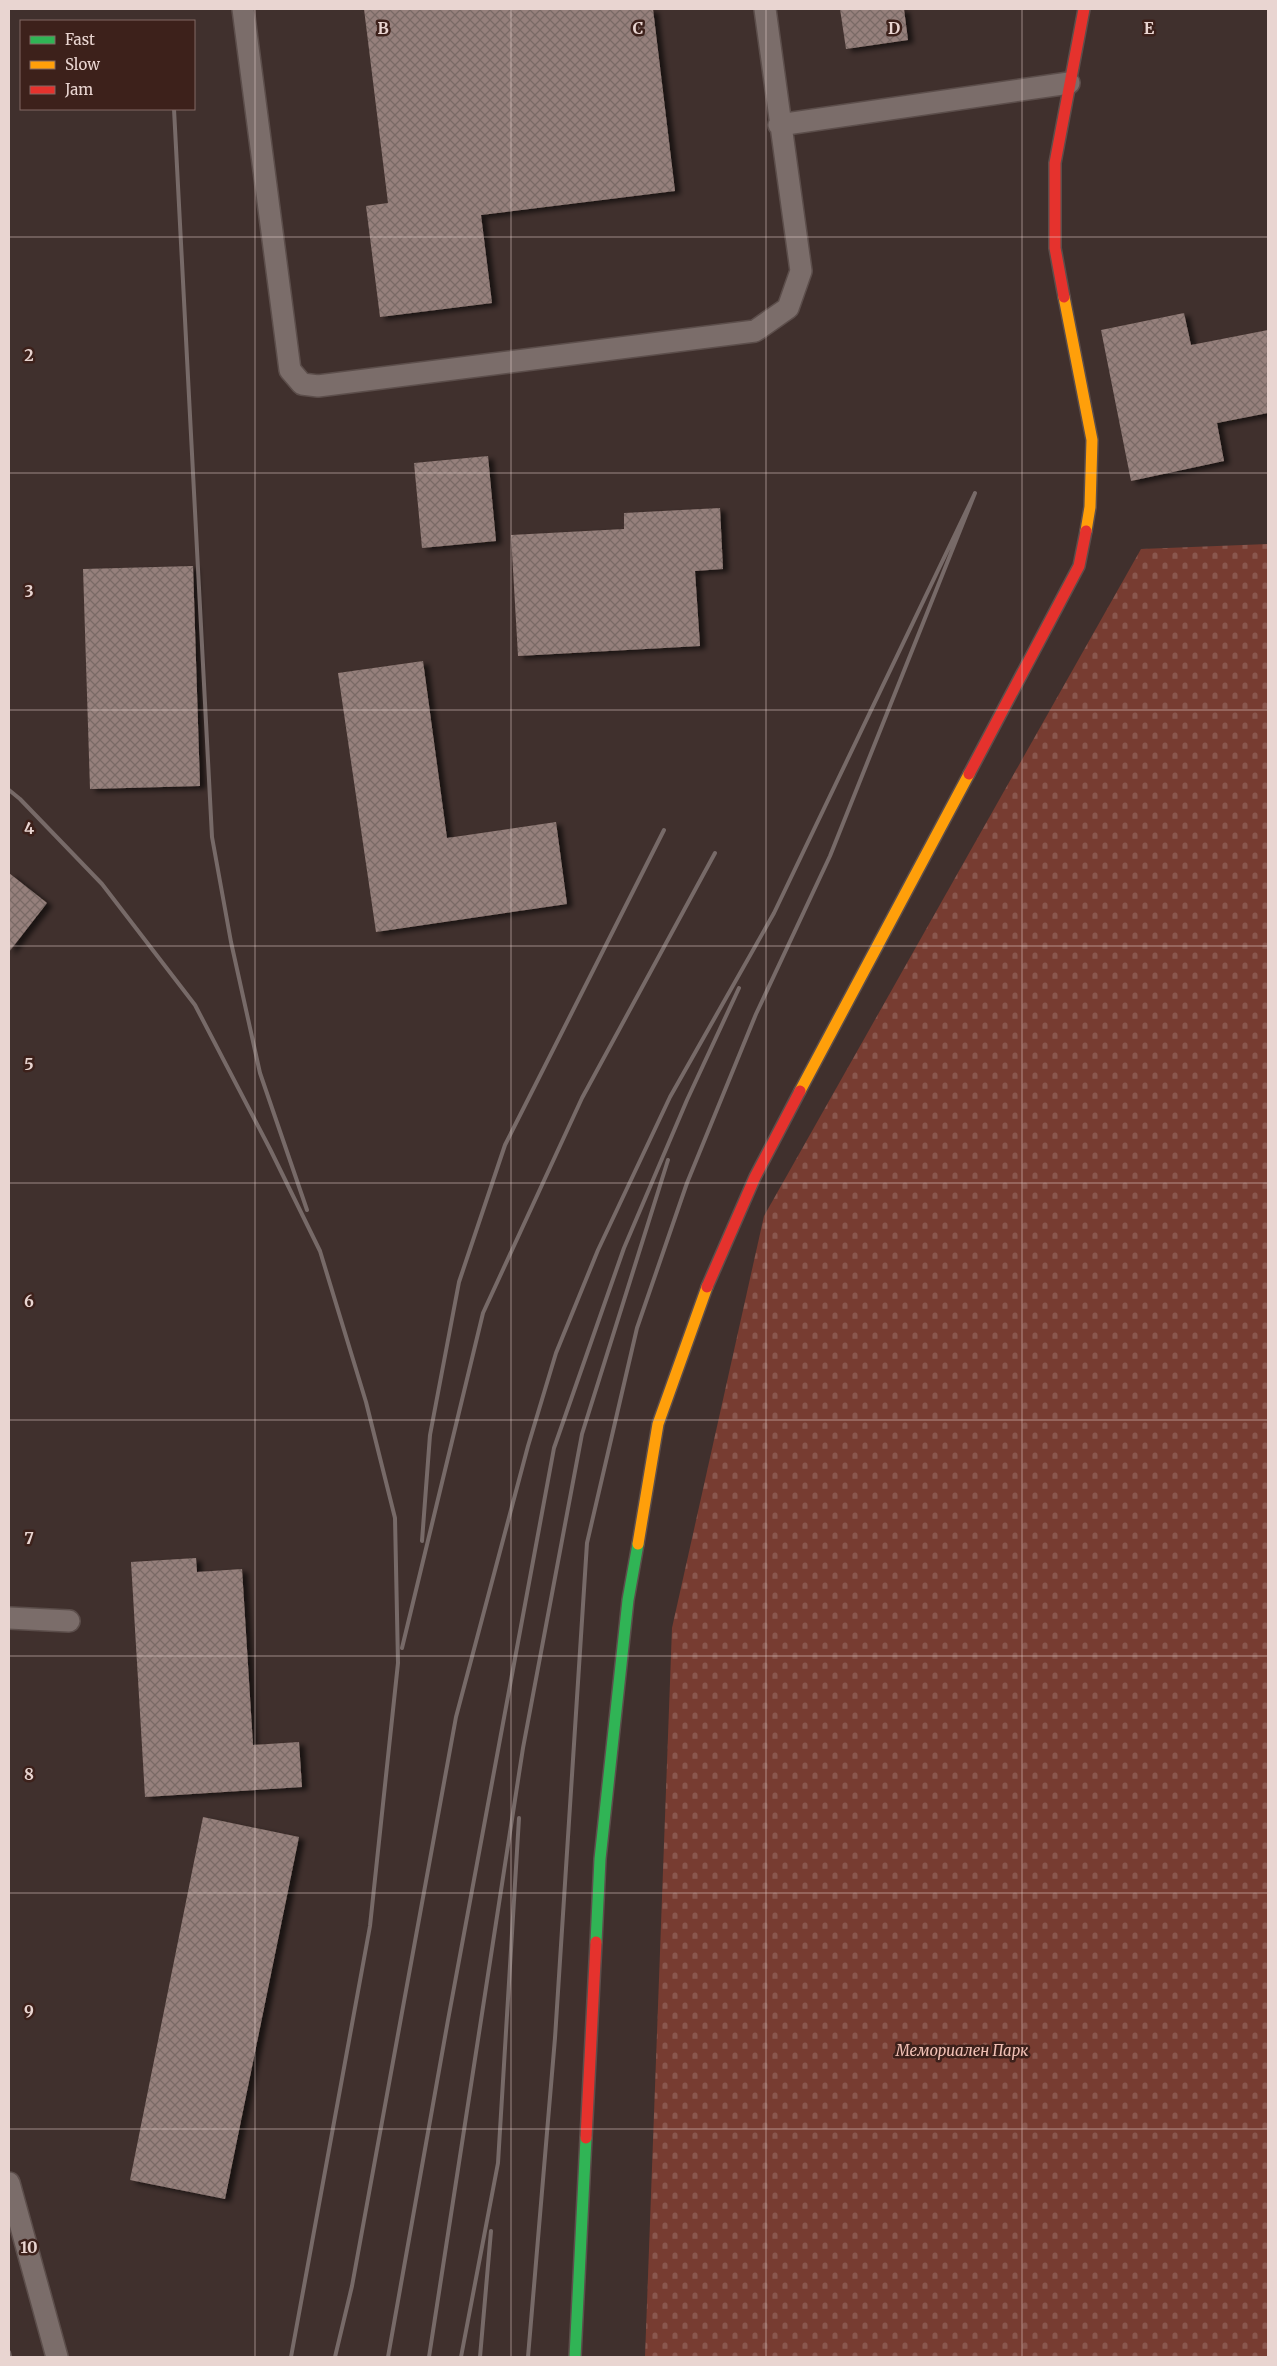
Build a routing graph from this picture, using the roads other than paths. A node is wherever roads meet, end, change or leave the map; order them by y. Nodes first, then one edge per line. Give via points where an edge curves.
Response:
1 (243, 9) edge
2 (765, 9) edge
3 (1084, 9) edge
4 (1069, 83) junction
5 (780, 125) junction
6 (9, 1618) edge
7 (69, 1621) dead end
8 (9, 2183) edge
9 (57, 2357) edge
10 (575, 2357) edge

1 - 5 lane via 290,370 302,384 318,386 755,330 788,308 801,271
2 - 5 lane
3 - 4 street
4 - 5 lane
4 - 10 street via 1055,163 1055,248 1092,440 1090,507 1079,566 755,1177 704,1295 658,1424 628,1600 600,1859
6 - 7 lane
8 - 9 lane

